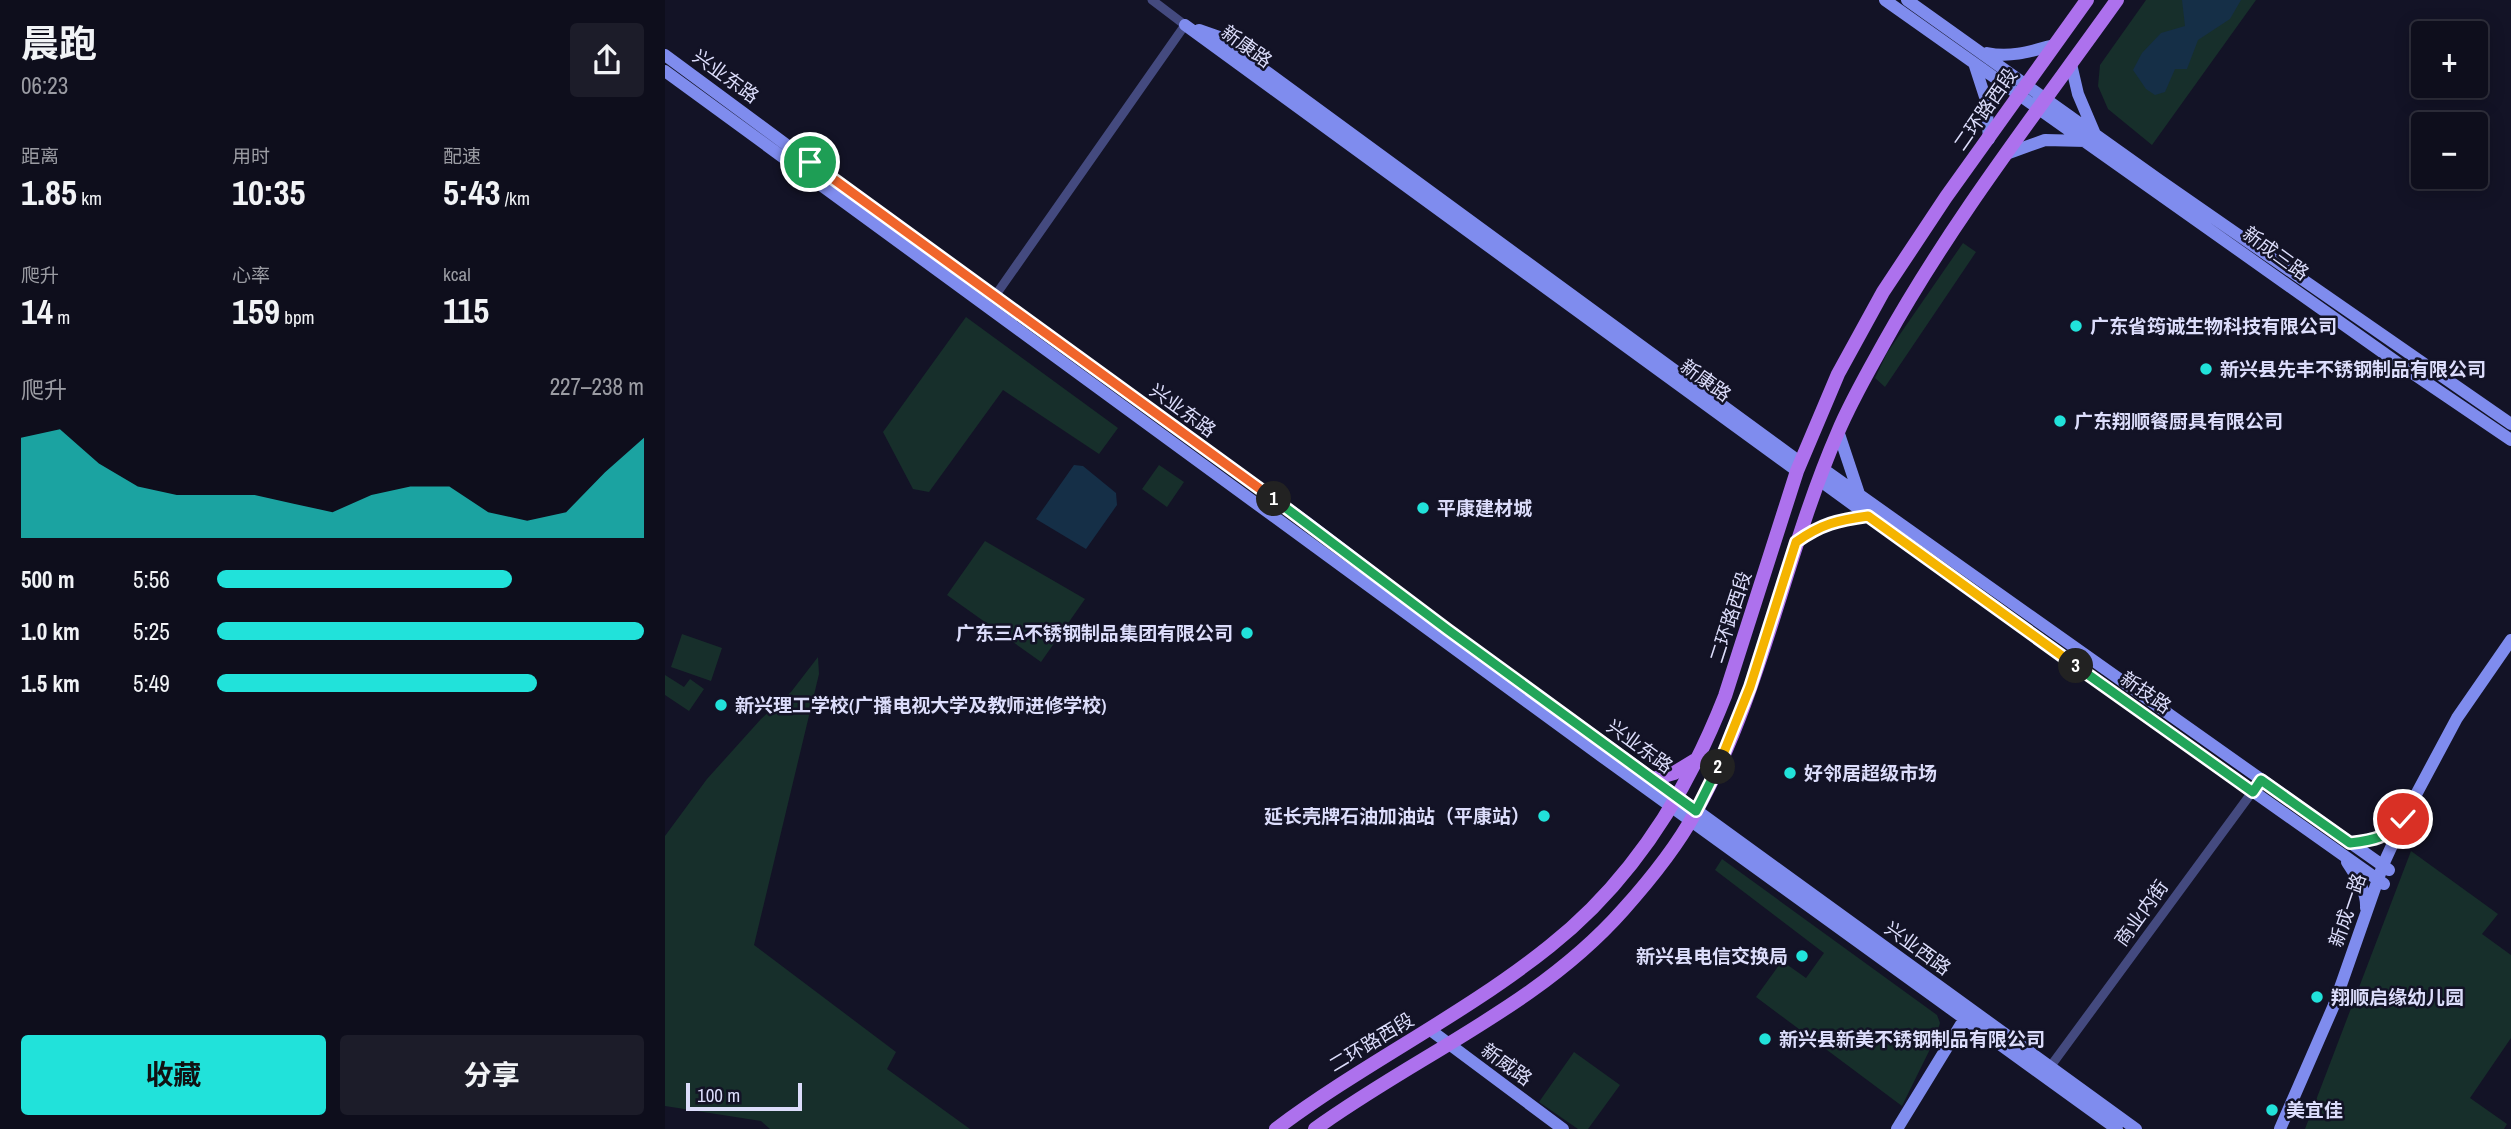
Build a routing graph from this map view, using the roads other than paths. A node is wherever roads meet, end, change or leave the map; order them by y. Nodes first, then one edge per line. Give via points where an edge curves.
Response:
1 (1152, 0) edge
2 (1885, 0) edge
3 (1907, 0) edge
4 (2087, 0) edge
5 (2117, 0) edge
6 (1185, 25) junction
7 (2054, 45) junction
8 (665, 55) edge
9 (1977, 57) junction
10 (2071, 64) junction
11 (665, 71) edge
12 (2023, 90) junction
13 (2043, 104) junction
14 (2091, 138) junction
15 (1989, 139) junction
16 (2006, 154) junction
17 (995, 296) junction
18 (2511, 424) edge
19 (1838, 431) junction
20 (2511, 440) edge
21 (1799, 466) junction
22 (1821, 475) junction
23 (1859, 495) junction
24 (1868, 516) junction
25 (1796, 542) junction
26 (2511, 640) edge
27 (2511, 652) edge
28 (1698, 759) junction
29 (1653, 779) junction
30 (2261, 780) junction
31 (2253, 792) junction
32 (1675, 802) junction
33 (1693, 816) junction
34 (2403, 819) junction
35 (2350, 843) junction
36 (2343, 855) junction
37 (2386, 867) junction
38 (2381, 882) junction
39 (2366, 913) junction
40 (1967, 1014) junction
41 (1429, 1030) junction
42 (1448, 1045) junction
43 (2050, 1067) junction
44 (1276, 1129) edge
45 (1315, 1129) edge
46 (1563, 1129) edge
47 (1897, 1129) edge
48 (2117, 1129) edge
49 (2136, 1129) edge
50 (2280, 1129) edge
51 (2288, 1129) edge

1 - 6 street
2 - 9 street
3 - 9 street
4 - 7 main road, 二环路西段
5 - 10 main road, 二环路西段
6 - 17 street
6 - 21 street, 新康路 via 1219,37
7 - 9 street via 2020,54
7 - 12 main road, 二环路西段
8 - 17 street, 兴业东路
9 - 12 street, 新成三路
9 - 15 street
10 - 13 main road, 二环路西段
10 - 14 street
11 - 32 street, 兴业东路
12 - 13 street, 新成三路
12 - 15 main road, 二环路西段
13 - 14 street, 新成三路
13 - 16 main road, 二环路西段
14 - 16 street via 2045,140
14 - 18 street, 新成三路
14 - 20 street, 新成三路 via 2402,366
15 - 21 main road, 二环路西段 via 1883,292 1838,374
16 - 19 main road, 二环路西段 via 1907,301
17 - 29 street, 兴业东路
19 - 22 main road, 二环路西段
19 - 23 street
21 - 28 main road, 二环路西段 via 1725,696
22 - 23 street, 新技路
22 - 24 street, 新技路
22 - 25 main road, 二环路西段
23 - 30 street, 新技路
24 - 25 street via 1837,520
24 - 31 street, 新技路
25 - 33 main road, 二环路西段 via 1730,741
26 - 34 street, 新成一路 via 2457,718
27 - 37 street, 新成一路 via 2462,722
28 - 29 main road
28 - 32 main road, 二环路西段
29 - 32 street, 兴业东路
30 - 31 street, 商业内街
30 - 35 street, 新技路
31 - 36 street, 新技路
31 - 43 street, 商业内街
32 - 33 street, 兴业西路
32 - 41 main road, 二环路西段 via 1619,880 1551,946
33 - 40 street, 兴业西路
33 - 42 main road, 二环路西段 via 1621,913 1562,968
34 - 35 street via 2374,840
34 - 37 street, 新成一路
35 - 37 street, 新技路
36 - 38 street, 新技路
36 - 39 street via 2367,900
37 - 38 street, 新成一路
38 - 39 street, 新成一路
38 - 51 street, 新成一路 via 2340,1007
39 - 50 street, 新成一路 via 2334,1005
40 - 43 street, 兴业西路
40 - 47 street
40 - 48 street, 兴业西路
41 - 42 street, 新威路
41 - 44 main road, 二环路西段 via 1363,1068
42 - 45 main road, 二环路西段
42 - 46 street, 新威路
43 - 49 street, 兴业西路

